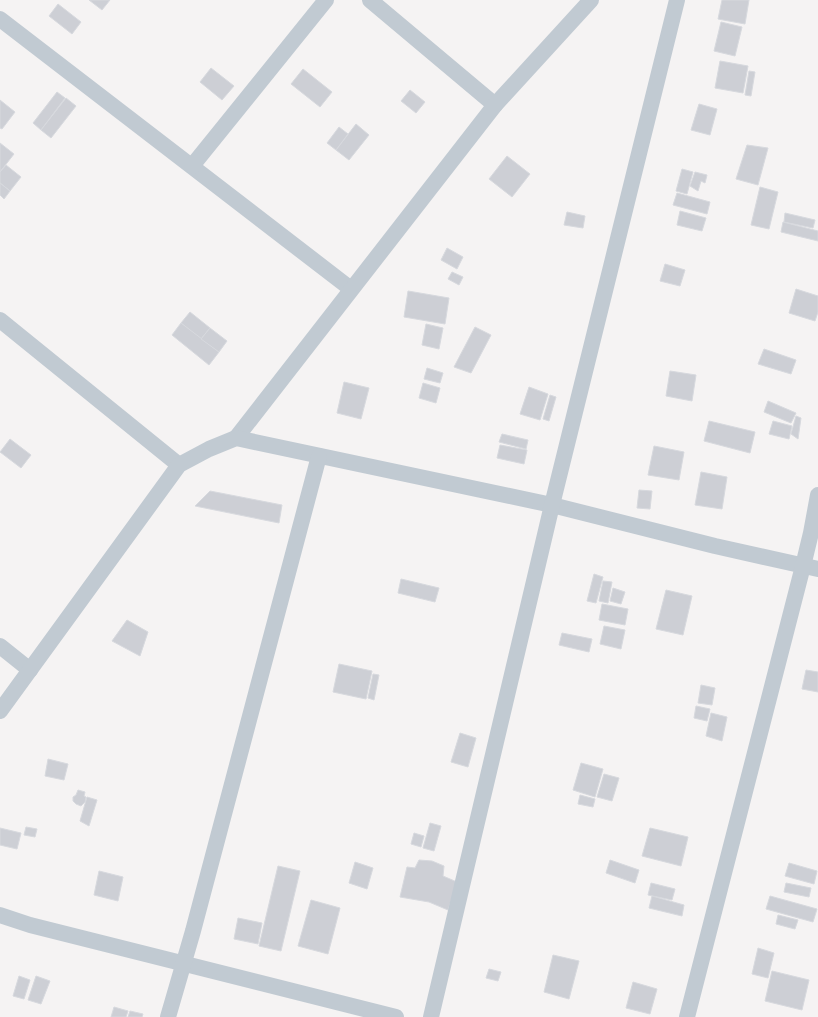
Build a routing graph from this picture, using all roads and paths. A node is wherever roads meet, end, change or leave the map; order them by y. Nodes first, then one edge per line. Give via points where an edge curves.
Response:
1 (326, 0) edge
2 (370, 0) edge
3 (591, 0) edge
4 (677, 0) edge
5 (0, 19) edge
6 (495, 105) junction
7 (192, 166) junction
8 (351, 289) junction
9 (0, 320) edge
10 (236, 438) junction
11 (320, 456) junction
12 (179, 465) junction
13 (818, 495) edge
14 (552, 505) junction
15 (810, 567) edge
16 (0, 646) edge
17 (30, 670) junction
18 (0, 711) edge
19 (0, 915) edge
20 (184, 963) junction
21 (168, 1017) edge
22 (396, 1017) edge
23 (431, 1017) edge
24 (687, 1017) edge

1 - 7 street
2 - 6 street
3 - 6 street
4 - 14 street
5 - 7 street
6 - 8 street
7 - 8 street
8 - 10 street
9 - 12 street
10 - 11 street
10 - 12 street
11 - 14 street
11 - 20 street
12 - 17 street
13 - 15 street via 811,534
14 - 15 street
14 - 23 street
15 - 24 street
16 - 17 street
17 - 18 street
19 - 20 street
20 - 21 street
20 - 22 street

